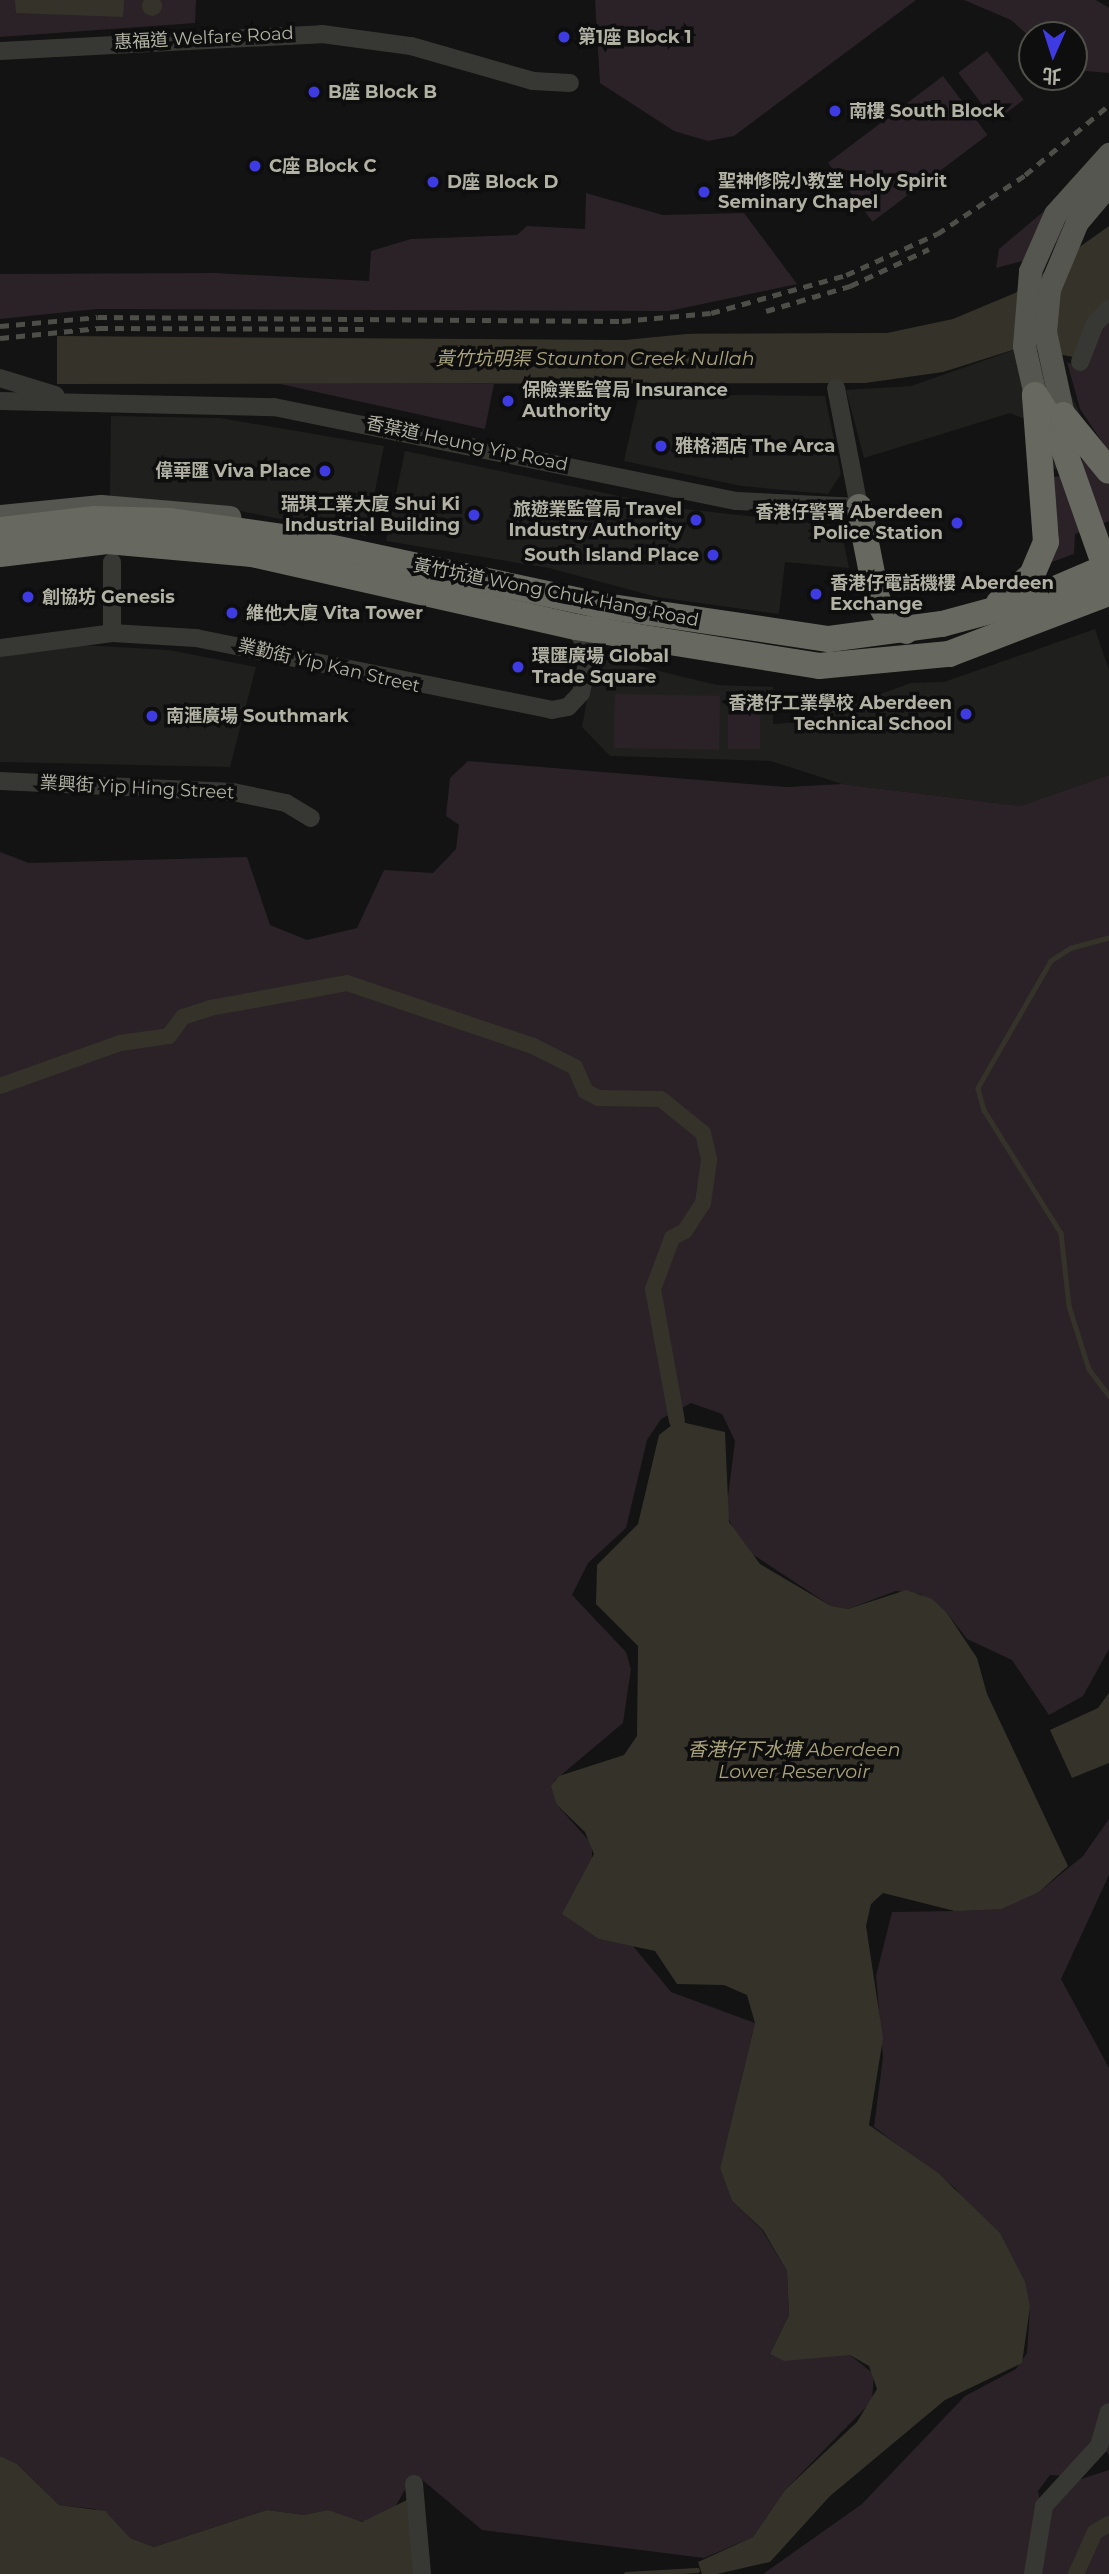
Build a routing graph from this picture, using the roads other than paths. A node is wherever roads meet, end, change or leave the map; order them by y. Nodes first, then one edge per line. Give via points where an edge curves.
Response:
1 (0, 51) edge
2 (570, 83) dead end
3 (1109, 154) edge
4 (1109, 184) edge
5 (1109, 309) edge
6 (1080, 362) dead end
7 (0, 378) edge
8 (836, 388) dead end
9 (1035, 395) junction
10 (72, 400) junction
11 (0, 401) edge
12 (1060, 423) junction
13 (1109, 471) edge
14 (859, 506) junction
15 (0, 516) edge
16 (0, 530) edge
17 (282, 537) junction
18 (101, 541) junction
19 (0, 554) edge
20 (0, 564) edge
21 (1109, 566) edge
22 (293, 567) junction
23 (1109, 578) edge
24 (1109, 593) edge
25 (877, 599) junction
26 (992, 609) junction
27 (576, 627) junction
28 (906, 631) junction
29 (112, 633) junction
30 (829, 639) junction
31 (0, 648) edge
32 (0, 781) edge
33 (311, 818) dead end
34 (1109, 2412) edge
35 (414, 2484) dead end
36 (422, 2574) edge
37 (1034, 2574) edge

1 - 2 street, 惠福道 Welfare Road via 322,34 411,46 533,81
3 - 9 main road via 1055,214 1030,271 1024,346
4 - 12 main road via 1072,230 1049,289 1045,332
5 - 6 street via 1095,324
7 - 10 street, 香葉道 Heung Yip Road
8 - 14 street
9 - 12 highway
9 - 26 highway via 1047,532 1040,561
10 - 11 street, 香葉道 Heung Yip Road
10 - 14 street, 香葉道 Heung Yip Road via 274,407 737,501
12 - 13 highway
12 - 23 highway
14 - 25 highway
15 - 17 main road, 黃竹坑道 Wong Chuk Hang Road via 101,506 182,509 258,522
16 - 18 highway
17 - 18 highway via 170,521
17 - 30 highway, 黃竹坑道 Wong Chuk Hang Road via 605,606
18 - 19 highway
18 - 22 highway via 166,543 264,556
18 - 29 street
20 - 22 main road, 黃竹坑道 Wong Chuk Hang Road via 113,554
21 - 26 highway, 黃竹坑道 Wong Chuk Hang Road
22 - 27 highway, 黃竹坑道 Wong Chuk Hang Road
24 - 27 highway, 黃竹坑道 Wong Chuk Hang Road via 989,643 863,666 776,662
25 - 28 highway via 892,625
25 - 30 highway via 858,623
26 - 28 highway, 黃竹坑道 Wong Chuk Hang Road
27 - 29 street, 業勤街 Yip Kan Street via 589,653 581,693 568,708 552,710 429,689 238,644
28 - 30 highway, 黃竹坑道 Wong Chuk Hang Road
29 - 31 street, 業勤街 Yip Kan Street
32 - 33 street, 業興街 Yip Hing Street via 233,792 286,803
34 - 37 street via 1099,2446 1044,2506
35 - 36 street

